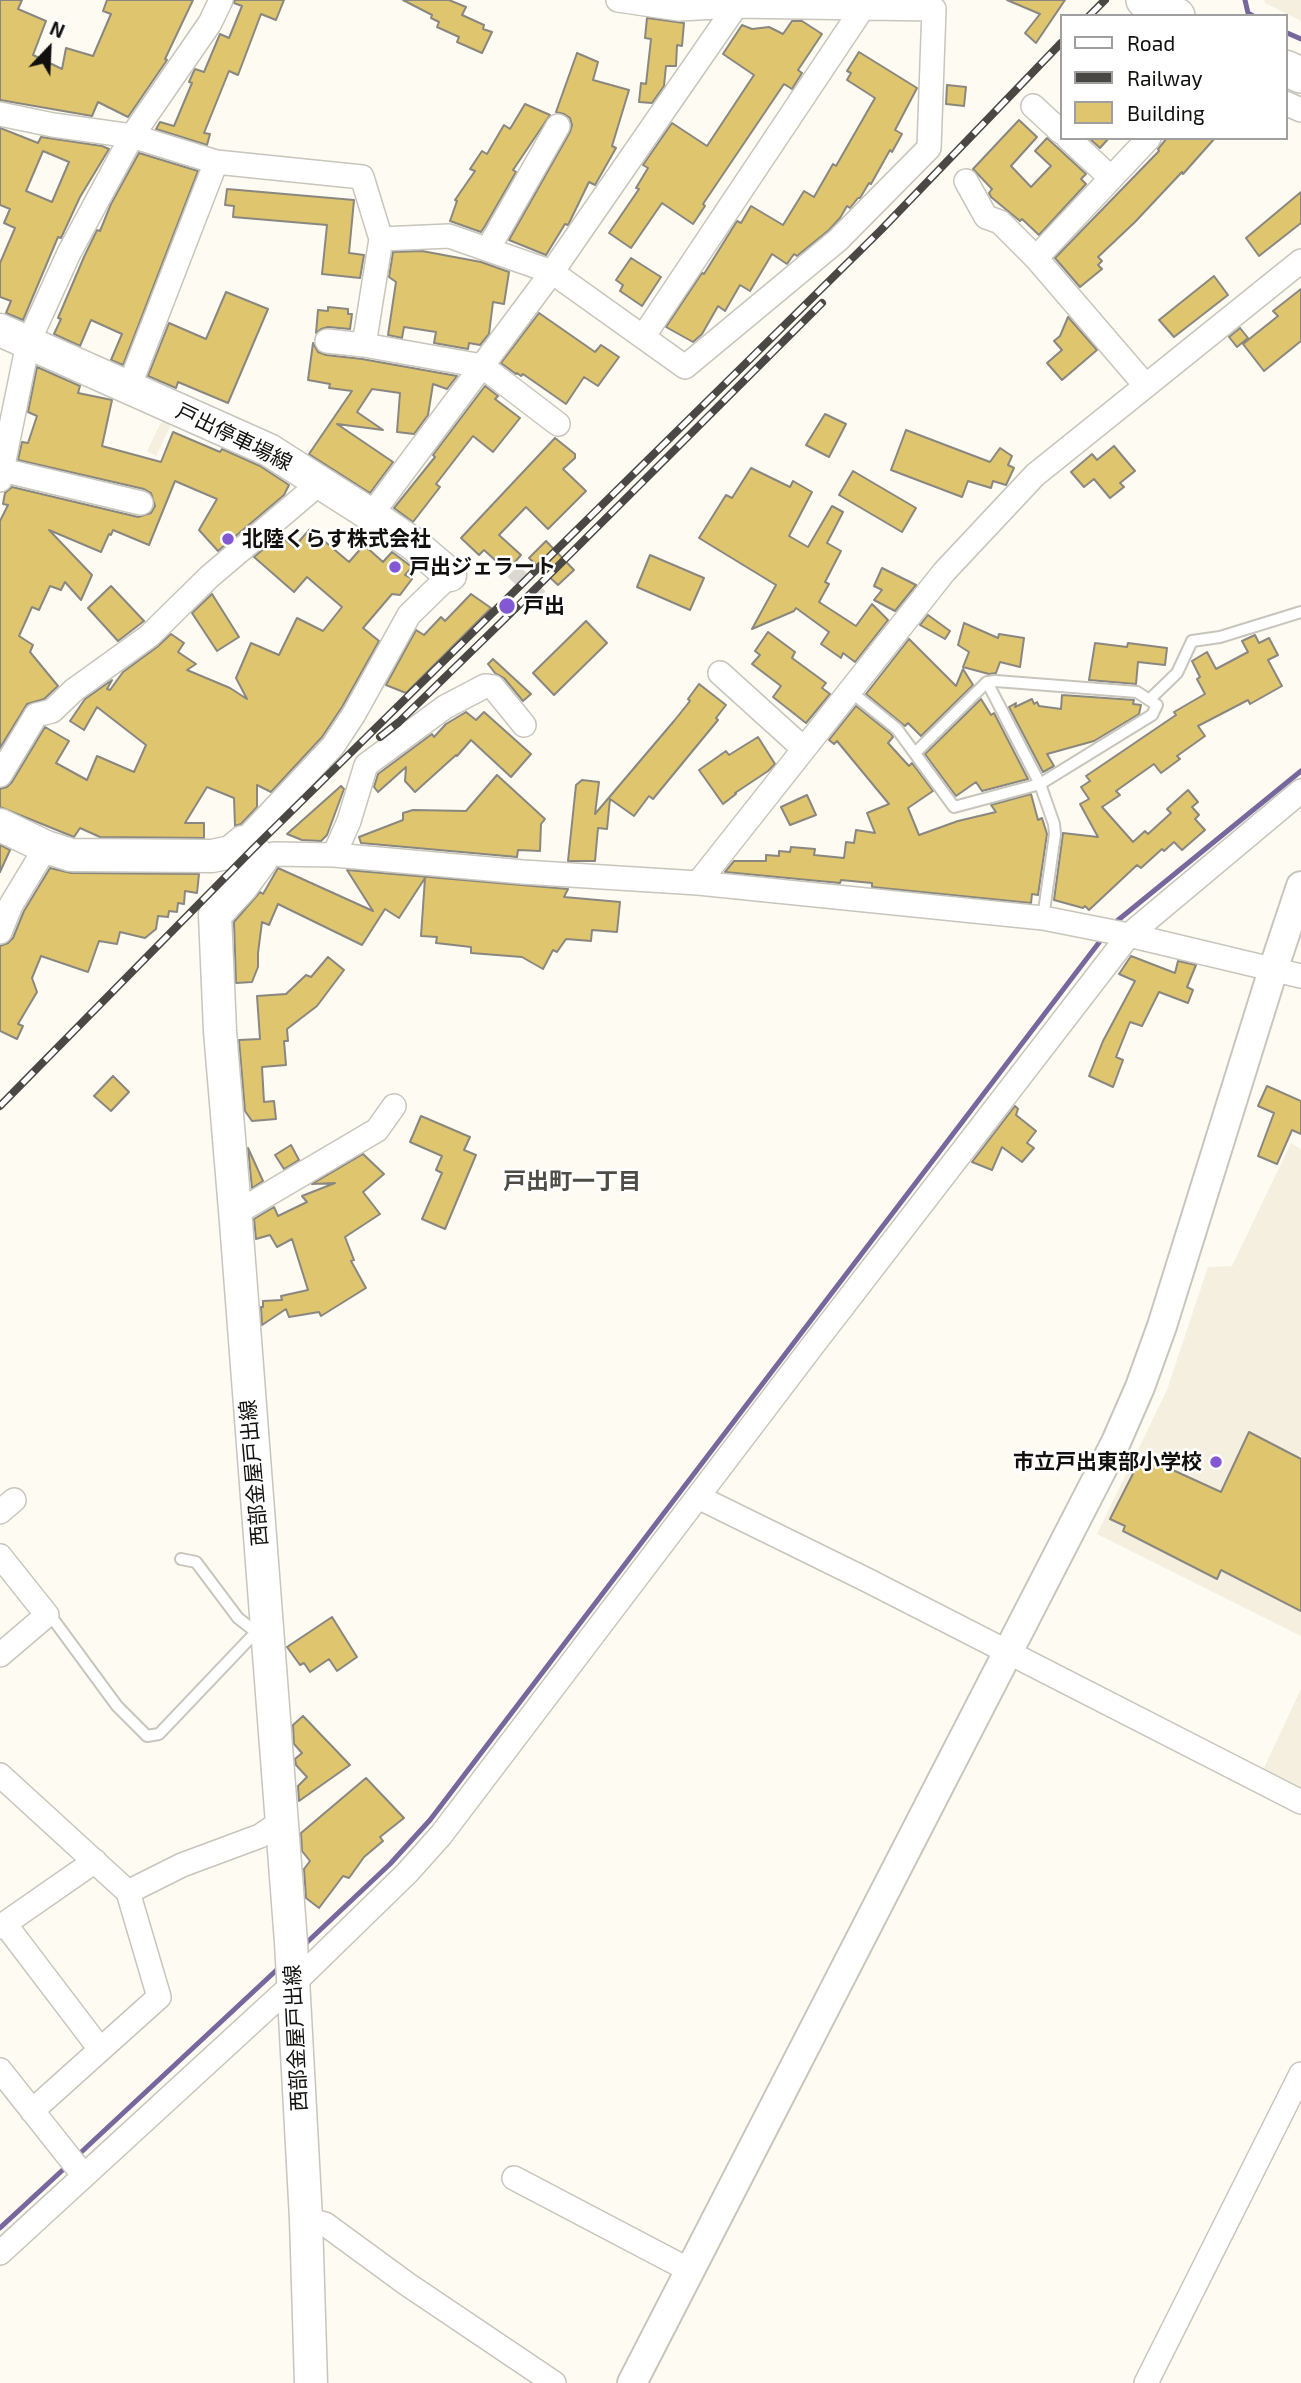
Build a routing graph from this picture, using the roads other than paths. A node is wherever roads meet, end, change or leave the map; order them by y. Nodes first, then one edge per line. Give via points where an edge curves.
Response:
1 (221, 0) edge
2 (618, 0) edge
3 (1144, 0) edge
4 (736, 3) edge
5 (862, 9) junction
6 (1173, 14) edge
7 (1033, 106) dead end
8 (0, 114) edge
9 (558, 126) dead end
10 (1060, 131) edge
11 (132, 136) junction
12 (1070, 140) edge
13 (1147, 140) edge
14 (216, 162) junction
15 (1111, 178) junction
16 (966, 181) dead end
17 (381, 239) junction
18 (488, 249) junction
19 (1036, 258) junction
20 (1301, 261) edge
21 (552, 272) junction
22 (0, 330) edge
23 (643, 337) junction
24 (327, 341) dead end
25 (28, 343) junction
26 (364, 345) junction
27 (482, 366) junction
28 (1146, 386) junction
29 (129, 387) junction
30 (558, 424) dead end
31 (1, 475) edge
32 (321, 482) junction
33 (141, 503) dead end
34 (371, 515) junction
35 (450, 575) joint
36 (1301, 612) edge
37 (720, 673) dead end
38 (987, 682) junction
39 (850, 691) junction
40 (1149, 700) junction
41 (524, 725) dead end
42 (804, 749) junction
43 (915, 753) junction
44 (0, 775) edge
45 (1040, 784) junction
46 (1301, 791) edge
47 (0, 825) edge
48 (46, 847) junction
49 (253, 851) junction
50 (334, 855) junction
51 (698, 883) junction
52 (1301, 886) edge
53 (1043, 918) junction
54 (0, 932) edge
55 (1114, 933) junction
56 (1273, 970) junction
57 (1301, 976) edge
58 (394, 1106) dead end
59 (236, 1213) junction
60 (698, 1497) junction
61 (0, 1556) edge
62 (181, 1559) dead end
63 (47, 1615) junction
64 (262, 1631) junction
65 (1007, 1653) junction
66 (0, 1655) edge
67 (0, 1774) edge
68 (1301, 1802) edge
69 (282, 1821) junction
70 (95, 1861) junction
71 (128, 1892) junction
72 (2, 1926) edge
73 (292, 1980) junction
74 (100, 2049) junction
75 (0, 2070) edge
76 (1301, 2074) edge
77 (32, 2111) junction
78 (76, 2167) junction
79 (514, 2179) dead end
80 (306, 2219) junction
81 (0, 2253) edge
82 (691, 2271) junction
83 (311, 2383) edge
84 (554, 2383) edge
85 (632, 2383) edge
86 (1146, 2383) edge

1 - 11 street
2 - 4 street via 679,9
3 - 6 main road
4 - 5 street
4 - 21 street
5 - 23 street
5 - 23 street via 934,9 929,148 838,240 685,368
7 - 10 street
8 - 11 street
9 - 18 street
11 - 14 street
11 - 25 street via 69,253
12 - 15 street
13 - 15 street
14 - 17 street via 362,177
14 - 29 street
15 - 19 street
16 - 19 street via 986,217 1000,222
17 - 18 street via 449,236
17 - 26 street
18 - 21 street
19 - 28 street
20 - 28 street
21 - 23 street
21 - 27 street
22 - 25 main road, 戸出停車場線
24 - 26 street
25 - 29 main road, 戸出停車場線
25 - 31 street
26 - 27 street
27 - 30 street
27 - 34 street
28 - 39 street via 1035,475 944,572
29 - 32 main road, 戸出停車場線 via 269,450
31 - 33 street
32 - 34 main road, 戸出停車場線
32 - 44 street via 209,577 149,636 52,711 36,715
34 - 35 main road, 戸出停車場線
35 - 49 street via 409,615 333,746
36 - 40 lane via 1192,641 1177,673
37 - 42 street
38 - 40 lane via 1138,692
38 - 43 lane
38 - 45 lane
39 - 42 street
39 - 43 lane via 887,719
40 - 45 lane via 1157,705 1152,715
41 - 50 street via 492,687 485,686 445,707 366,765
42 - 51 street
43 - 45 lane via 954,807
45 - 53 lane via 1055,834
46 - 55 street
47 - 48 main road
48 - 49 main road via 71,855 212,856
48 - 54 street via 10,905
49 - 50 street
49 - 59 main road, 西部金屋戸出線 via 215,915
50 - 51 street
51 - 53 street
52 - 56 street
53 - 55 street
55 - 56 street
55 - 60 street
56 - 57 street
56 - 65 street via 1140,1387
58 - 59 street via 377,1130
59 - 64 main road, 西部金屋戸出線
60 - 65 street
60 - 73 street via 441,1835 407,1873
61 - 63 street
62 - 64 lane via 196,1562 238,1618
63 - 64 lane via 146,1736 159,1734
63 - 66 street
64 - 69 main road, 西部金屋戸出線
65 - 68 street
65 - 82 street
67 - 70 street
69 - 71 street via 260,1836 182,1865
69 - 73 main road, 西部金屋戸出線
70 - 71 street
70 - 72 street
71 - 74 street via 159,1997
72 - 74 street
73 - 78 street
73 - 80 main road, 西部金屋戸出線
74 - 77 street
75 - 77 street
76 - 86 street
77 - 78 street
78 - 81 street
79 - 82 street
80 - 83 main road, 西部金屋戸出線
80 - 84 street via 325,2224
82 - 85 street

